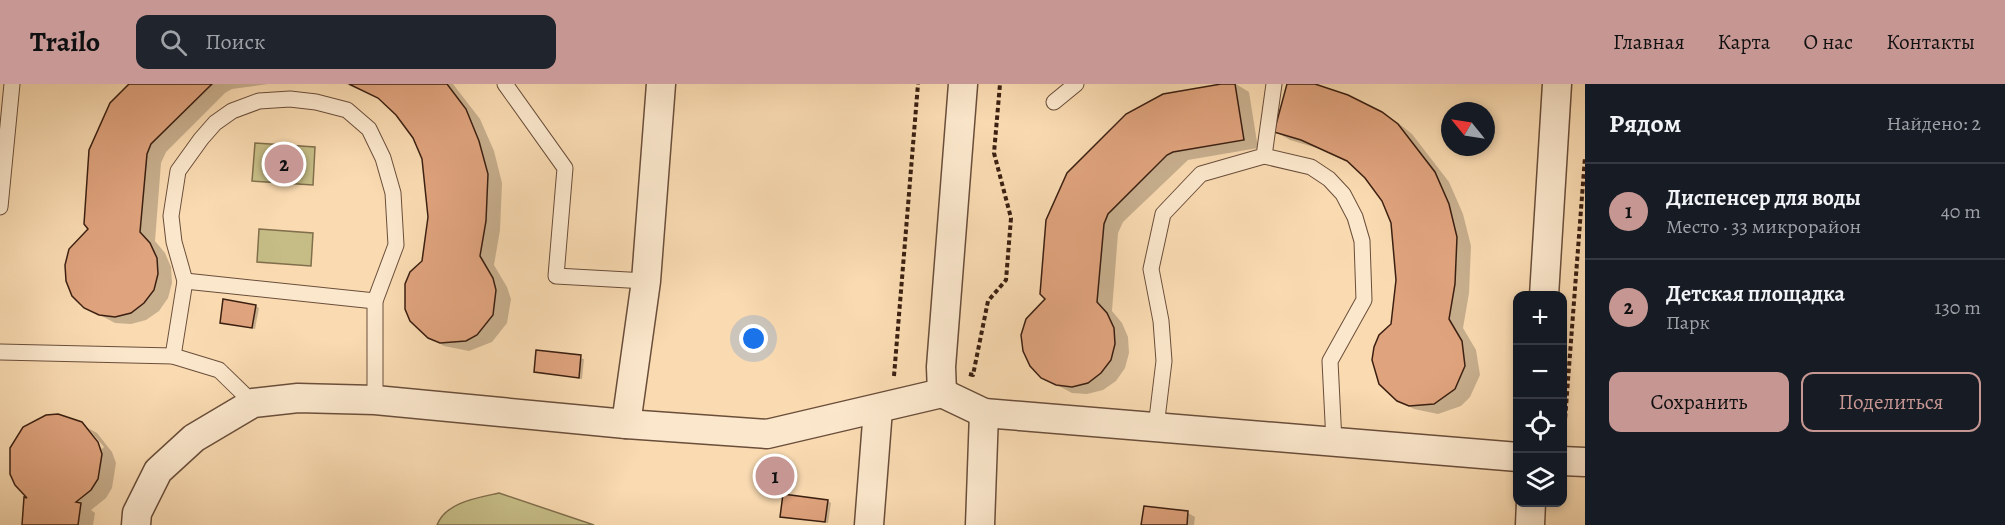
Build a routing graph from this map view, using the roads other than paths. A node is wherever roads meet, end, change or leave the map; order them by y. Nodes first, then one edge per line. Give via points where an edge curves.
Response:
1 (12, 84) edge
2 (505, 84) edge
3 (661, 84) edge
4 (963, 84) edge
5 (1076, 84) edge
6 (1274, 84) edge
7 (1557, 84) edge
8 (1054, 102) dead end
9 (1264, 156) junction
10 (0, 207) edge
11 (646, 281) junction
12 (185, 282) junction
13 (1544, 291) edge
14 (375, 302) junction
15 (0, 352) edge
16 (173, 356) junction
17 (941, 380) junction
18 (375, 400) junction
19 (253, 403) junction
20 (887, 407) junction
21 (984, 413) junction
22 (626, 424) junction
23 (1156, 427) junction
24 (1334, 442) junction
25 (1565, 453) edge
26 (1513, 458) edge
27 (1585, 462) edge
28 (1531, 507) edge
29 (136, 525) edge
30 (869, 525) edge
31 (980, 525) edge
32 (1530, 525) edge

1 - 10 lane
2 - 11 lane via 565,168 556,276
3 - 11 street
4 - 17 street
5 - 8 lane
6 - 9 lane
7 - 13 street
9 - 23 lane via 1201,174 1163,214 1151,269 1164,361
9 - 24 lane via 1311,167 1329,179 1343,194 1362,241 1364,300 1330,361
11 - 22 street
12 - 14 lane
12 - 14 lane via 171,216 178,171 215,123 232,111 259,101 290,99 347,110 369,129 383,158 393,193 396,245
12 - 16 lane
14 - 18 lane
15 - 16 lane
16 - 19 lane via 219,370
17 - 20 street
17 - 21 street
18 - 19 street via 298,398
18 - 22 street
19 - 29 street via 194,438 158,471 137,513
20 - 22 street via 767,434
20 - 30 street
21 - 23 street
21 - 31 street
23 - 24 street
24 - 26 street
25 - 27 street
28 - 32 street

